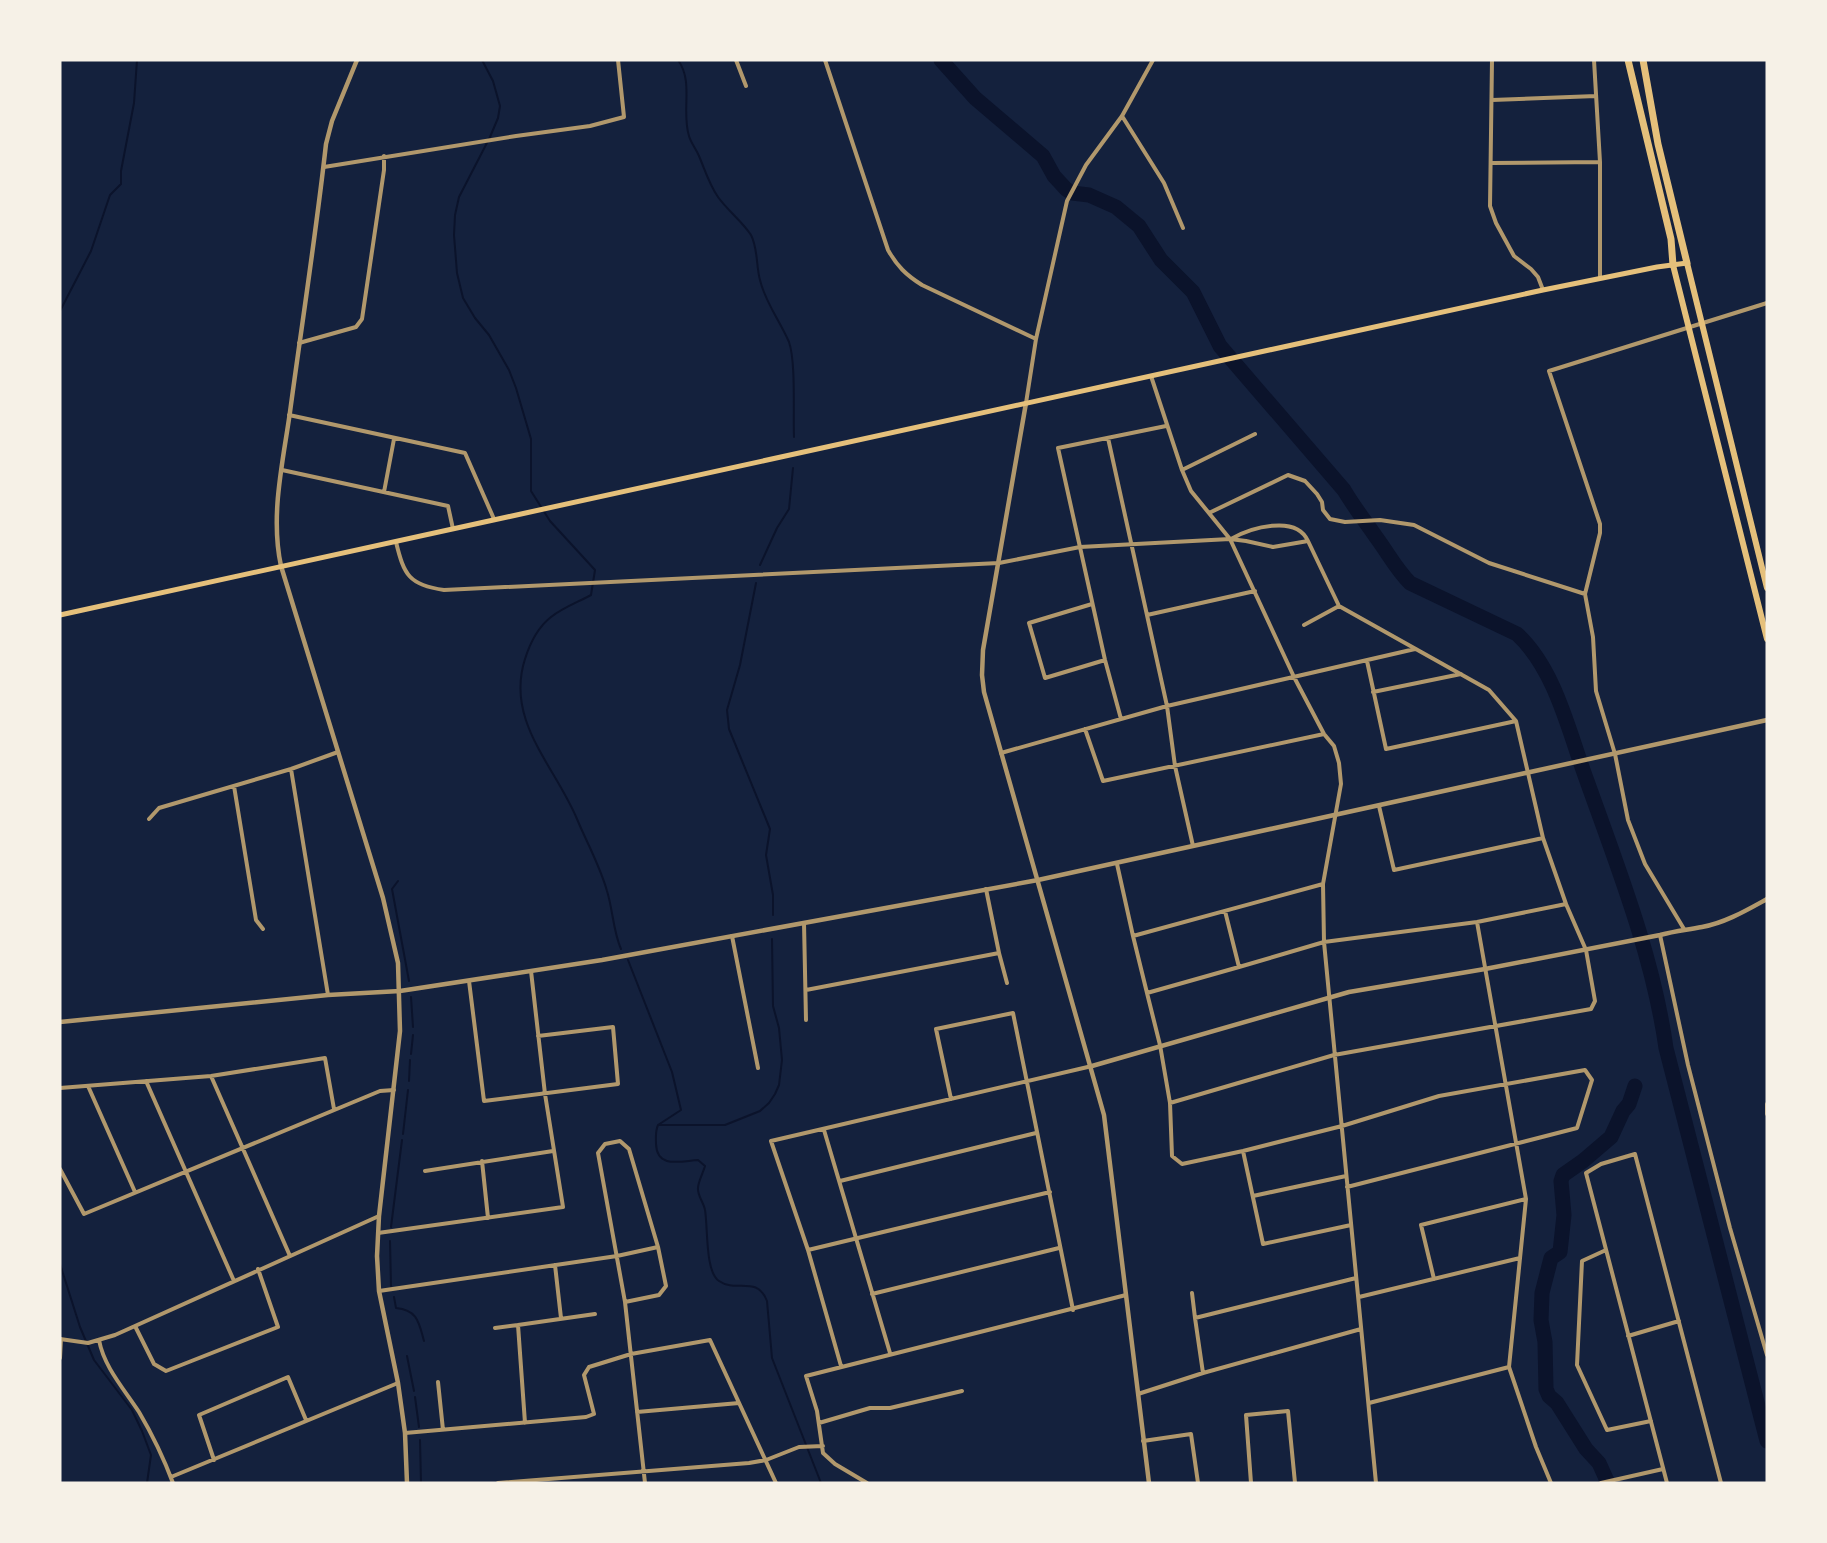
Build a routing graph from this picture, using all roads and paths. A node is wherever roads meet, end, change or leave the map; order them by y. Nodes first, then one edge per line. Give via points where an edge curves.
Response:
1 (357, 60) edge
2 (618, 60) edge
3 (736, 60) edge
4 (825, 60) edge
5 (1153, 60) edge
6 (1492, 60) edge
7 (1594, 60) edge
8 (1628, 60) edge
9 (1643, 60) edge
10 (746, 86) dead end
11 (1596, 96) junction
12 (1492, 100) junction
13 (1122, 116) junction
14 (384, 156) junction
15 (1600, 162) junction
16 (1492, 163) junction
17 (324, 167) junction
18 (1183, 228) dead end
19 (1687, 263) junction
20 (1673, 265) junction
21 (1600, 278) junction
22 (1543, 290) junction
23 (1767, 303) edge
24 (1700, 324) junction
25 (1689, 327) junction
26 (1036, 339) junction
27 (299, 343) junction
28 (1150, 375) junction
29 (1026, 403) junction
30 (289, 415) junction
31 (1166, 426) junction
32 (1255, 434) dead end
33 (1108, 438) junction
34 (394, 439) junction
35 (282, 470) junction
36 (1182, 470) junction
37 (384, 492) junction
38 (1209, 513) junction
39 (494, 519) junction
40 (453, 528) junction
41 (1230, 539) junction
42 (396, 541) junction
43 (1308, 541) junction
44 (1131, 544) junction
45 (1080, 548) junction
46 (999, 563) junction
47 (281, 566) junction
48 (1767, 588) edge
49 (1254, 591) junction
50 (1585, 594) junction
51 (1092, 604) junction
52 (1339, 606) junction
53 (60, 615) edge
54 (1147, 615) junction
55 (1304, 625) dead end
56 (1767, 639) edge
57 (1415, 649) junction
58 (1105, 660) junction
59 (1367, 661) junction
60 (1462, 674) junction
61 (1294, 677) junction
62 (1373, 692) junction
63 (1167, 706) junction
64 (1122, 719) junction
65 (1767, 720) edge
66 (1516, 721) junction
67 (1085, 729) junction
68 (1324, 734) junction
69 (339, 752) junction
70 (1001, 753) junction
71 (1616, 754) junction
72 (1175, 766) junction
73 (291, 769) junction
74 (1529, 772) junction
75 (234, 786) junction
76 (1379, 806) junction
77 (1335, 815) junction
78 (148, 819) dead end
79 (1543, 838) junction
80 (1193, 846) junction
81 (1117, 864) junction
82 (1038, 880) junction
83 (1323, 884) junction
84 (986, 889) junction
85 (1767, 899) edge
86 (1566, 904) junction
87 (1225, 910) junction
88 (804, 922) junction
89 (1477, 922) junction
90 (263, 928) dead end
91 (1684, 929) junction
92 (1660, 935) junction
93 (732, 936) junction
94 (1133, 936) junction
95 (1323, 942) junction
96 (1586, 950) junction
97 (999, 953) junction
98 (1239, 967) junction
99 (1485, 969) junction
100 (531, 971) junction
101 (469, 981) junction
102 (1007, 983) dead end
103 (806, 990) junction
104 (400, 991) junction
105 (1147, 993) junction
106 (328, 995) junction
107 (1328, 998) junction
108 (806, 1020) dead end
109 (60, 1022) edge
110 (1494, 1026) junction
111 (538, 1036) junction
112 (1160, 1045) junction
113 (1334, 1055) junction
114 (1092, 1066) junction
115 (758, 1068) dead end
116 (211, 1076) junction
117 (146, 1081) junction
118 (1026, 1081) junction
119 (1505, 1083) junction
120 (88, 1086) junction
121 (60, 1088) edge
122 (394, 1090) junction
123 (545, 1094) junction
124 (951, 1099) junction
125 (1170, 1103) junction
126 (1767, 1104) edge
127 (334, 1109) junction
128 (1767, 1114) edge
129 (1342, 1126) junction
130 (824, 1129) junction
131 (1036, 1132) junction
132 (1515, 1145) junction
133 (243, 1147) junction
134 (553, 1151) junction
135 (1243, 1151) junction
136 (482, 1161) junction
137 (60, 1169) edge
138 (186, 1171) junction
139 (425, 1171) dead end
140 (1346, 1176) junction
141 (840, 1181) junction
142 (1347, 1187) junction
143 (135, 1192) junction
144 (1050, 1192) junction
145 (1253, 1196) junction
146 (1526, 1198) junction
147 (379, 1216) junction
148 (488, 1218) junction
149 (1351, 1225) junction
150 (378, 1233) junction
151 (856, 1238) junction
152 (658, 1247) junction
153 (1059, 1248) junction
154 (807, 1250) junction
155 (1606, 1250) junction
156 (290, 1256) junction
157 (617, 1256) junction
158 (1520, 1258) junction
159 (555, 1265) junction
160 (258, 1269) junction
161 (1356, 1278) junction
162 (1434, 1279) junction
163 (234, 1281) junction
164 (379, 1291) junction
165 (1192, 1293) dead end
166 (872, 1294) junction
167 (1126, 1295) junction
168 (1359, 1297) junction
169 (625, 1302) junction
170 (1073, 1310) junction
171 (595, 1314) dead end
172 (1195, 1317) junction
173 (561, 1318) junction
174 (1679, 1321) junction
175 (518, 1325) junction
176 (135, 1326) junction
177 (495, 1328) dead end
178 (1361, 1329) junction
179 (1628, 1336) junction
180 (61, 1339) edge
181 (99, 1340) junction
182 (890, 1353) junction
183 (631, 1354) junction
184 (1767, 1355) edge
185 (60, 1358) edge
186 (841, 1366) junction
187 (1509, 1367) junction
188 (1203, 1373) junction
189 (438, 1382) dead end
190 (398, 1383) junction
191 (962, 1391) dead end
192 (1138, 1394) junction
193 (1369, 1402) junction
194 (739, 1403) junction
195 (637, 1413) junction
196 (306, 1420) junction
197 (1651, 1421) junction
198 (525, 1423) junction
199 (819, 1423) junction
200 (443, 1430) junction
201 (405, 1433) junction
202 (1143, 1441) junction
203 (823, 1446) junction
204 (214, 1460) junction
205 (766, 1460) junction
206 (1663, 1469) junction
207 (644, 1471) junction
208 (171, 1476) junction
209 (173, 1483) edge
210 (406, 1483) edge
211 (498, 1483) edge
212 (645, 1483) edge
213 (776, 1483) edge
214 (867, 1483) edge
215 (1149, 1483) edge
216 (1198, 1483) edge
217 (1251, 1483) edge
218 (1295, 1483) edge
219 (1376, 1483) edge
220 (1551, 1483) edge
221 (1603, 1483) edge
222 (1667, 1483) edge
223 (1721, 1483) edge

1 - 17 street via 332,121
2 - 14 street via 624,117 555,132
3 - 10 street
4 - 26 street via 896,264 922,285
5 - 13 street
6 - 12 street
7 - 11 street
8 - 20 highway via 1671,239
9 - 19 highway via 1658,144
11 - 12 street
11 - 15 street
12 - 16 street
13 - 18 street via 1164,183
13 - 26 street via 1086,165 1067,201
14 - 17 street
14 - 27 street via 362,319 356,327
15 - 16 street
15 - 21 street
16 - 22 street via 1490,206 1496,224 1514,256 1531,268
17 - 27 street
19 - 20 main road
19 - 24 main road
20 - 21 main road
20 - 25 main road
21 - 22 main road
22 - 28 main road
23 - 24 street
24 - 25 street
24 - 48 main road
25 - 50 street via 1549,371 1600,524
25 - 56 main road
26 - 29 street
27 - 30 street
28 - 29 main road
28 - 31 street
29 - 39 main road
29 - 46 street
30 - 34 street
30 - 35 street
31 - 33 street
31 - 36 street
32 - 36 street
33 - 44 street
33 - 45 street via 1058,448
34 - 37 street
34 - 39 street via 465,453
35 - 37 street
35 - 47 street via 277,529
36 - 38 street via 1191,490
37 - 40 street via 448,506
38 - 41 street
38 - 50 street via 1288,474 1305,481 1330,519 1414,525 1489,563
39 - 40 main road
40 - 42 main road
41 - 43 street via 1273,547
41 - 43 street via 1246,530 1284,526 1305,534
41 - 44 street
41 - 49 street
42 - 46 street via 408,576 426,587 444,590
42 - 47 main road
43 - 52 street
44 - 45 street
44 - 54 street
45 - 46 street
45 - 51 street
46 - 70 street via 982,675
47 - 53 main road
47 - 69 street
49 - 54 street
49 - 61 street
50 - 71 street via 1593,637 1596,691
51 - 58 street
51 - 58 street via 1029,623 1045,678
52 - 55 street
52 - 57 street
54 - 63 street
57 - 59 street
57 - 60 street
58 - 64 street
59 - 61 street
59 - 62 street
60 - 62 street
60 - 66 street via 1489,690
61 - 63 street
61 - 68 street
62 - 66 street via 1386,749
63 - 64 street
63 - 72 street
64 - 67 street
65 - 71 street
66 - 74 street
67 - 70 street
67 - 72 street via 1103,781
68 - 72 street
68 - 77 street via 1334,746 1339,763 1341,784
69 - 73 street
69 - 104 street via 394,941
70 - 82 street
71 - 74 street
71 - 91 street via 1628,820 1645,864
72 - 80 street
73 - 75 street
73 - 106 street
74 - 76 street
74 - 79 street
75 - 78 street via 159,808
75 - 90 street via 256,920
76 - 77 street
76 - 79 street via 1394,870
77 - 80 street
77 - 83 street
79 - 86 street
80 - 81 street
81 - 82 street
81 - 94 street
82 - 84 street
82 - 114 street
83 - 87 street
83 - 95 street
84 - 88 street
84 - 97 street
85 - 91 street via 1737,915
86 - 89 street
86 - 96 street
87 - 94 street
87 - 98 street
88 - 93 street
88 - 103 street
89 - 95 street
89 - 99 street
91 - 92 street
92 - 96 street
92 - 184 street via 1694,1087
93 - 100 street
93 - 115 street
94 - 105 street
95 - 98 street
95 - 107 street
96 - 99 street
96 - 110 street via 1595,1001 1591,1009
97 - 102 street
97 - 103 street
98 - 105 street
99 - 107 street
99 - 110 street
100 - 101 street
100 - 111 street
101 - 104 street
101 - 123 street via 484,1101
103 - 108 street
104 - 106 street
104 - 122 street
105 - 112 street
106 - 109 street
107 - 112 street
107 - 113 street
110 - 113 street
110 - 119 street
111 - 123 street
111 - 123 street via 613,1027 618,1084
112 - 114 street
112 - 125 street
113 - 125 street
113 - 129 street
114 - 118 street
114 - 167 street via 1104,1115
116 - 117 street
116 - 127 street via 325,1058
116 - 133 street
117 - 120 street
117 - 138 street
118 - 124 street
118 - 124 street via 1013,1012 936,1029
118 - 131 street
119 - 129 street via 1439,1096
119 - 132 street
119 - 132 street via 1585,1070 1593,1080 1576,1128
120 - 121 street
120 - 143 street
122 - 127 street via 380,1091
122 - 147 street
123 - 134 street
124 - 130 street
125 - 135 street via 1172,1156 1182,1164
126 - 128 street
127 - 133 street
129 - 135 street
129 - 140 street
130 - 141 street
130 - 154 street via 771,1141
131 - 141 street
131 - 144 street
132 - 142 street
132 - 146 street
133 - 138 street
133 - 156 street
134 - 136 street
134 - 148 street via 563,1207
135 - 145 street
136 - 139 street
136 - 148 street
137 - 143 street via 84,1214
138 - 143 street
138 - 163 street
140 - 142 street
140 - 145 street
141 - 151 street
142 - 149 street
144 - 151 street
144 - 153 street
145 - 149 street via 1263,1244
146 - 158 street
146 - 162 street via 1422,1225
147 - 150 street
147 - 156 street
148 - 150 street
149 - 161 street
150 - 164 street
151 - 154 street
151 - 166 street
152 - 157 street
152 - 157 street via 629,1149 620,1141 604,1144 598,1153
152 - 169 street via 666,1286 659,1295
153 - 166 street
153 - 170 street
154 - 186 street
155 - 174 street via 1586,1173 1635,1154
155 - 179 street
155 - 197 street via 1582,1261 1576,1365 1606,1430
156 - 160 street
157 - 159 street
157 - 169 street
158 - 162 street
158 - 187 street
159 - 164 street
159 - 173 street
160 - 163 street
160 - 176 street via 278,1327 166,1371 154,1364
161 - 168 street
161 - 172 street
162 - 168 street
163 - 176 street
164 - 190 street
165 - 172 street
166 - 182 street
167 - 170 street
167 - 192 street
168 - 178 street
169 - 183 street
170 - 182 street
171 - 173 street
172 - 188 street
173 - 175 street
174 - 179 street
174 - 223 street
175 - 177 street
175 - 198 street
176 - 181 street
178 - 188 street
178 - 193 street
179 - 197 street
180 - 181 street via 88,1343
180 - 185 street
181 - 208 street via 102,1356 140,1414
182 - 186 street
183 - 194 street via 710,1340
183 - 195 street
183 - 198 street via 589,1367 584,1376 594,1414
186 - 199 street via 806,1376
187 - 193 street
187 - 220 street
188 - 192 street
189 - 200 street
190 - 196 street
190 - 201 street
191 - 199 street via 890,1408 870,1408
192 - 202 street
193 - 219 street
194 - 195 street
194 - 205 street
195 - 207 street
196 - 204 street
196 - 204 street via 288,1377 199,1414
197 - 206 street
198 - 200 street
199 - 203 street
200 - 201 street
201 - 210 street
202 - 215 street
202 - 216 street via 1191,1434
203 - 205 street via 803,1447
203 - 214 street via 823,1454
204 - 208 street
205 - 207 street
205 - 213 street
206 - 221 street
206 - 222 street
207 - 211 street
207 - 212 street
208 - 209 street
217 - 218 street via 1246,1415 1288,1411

